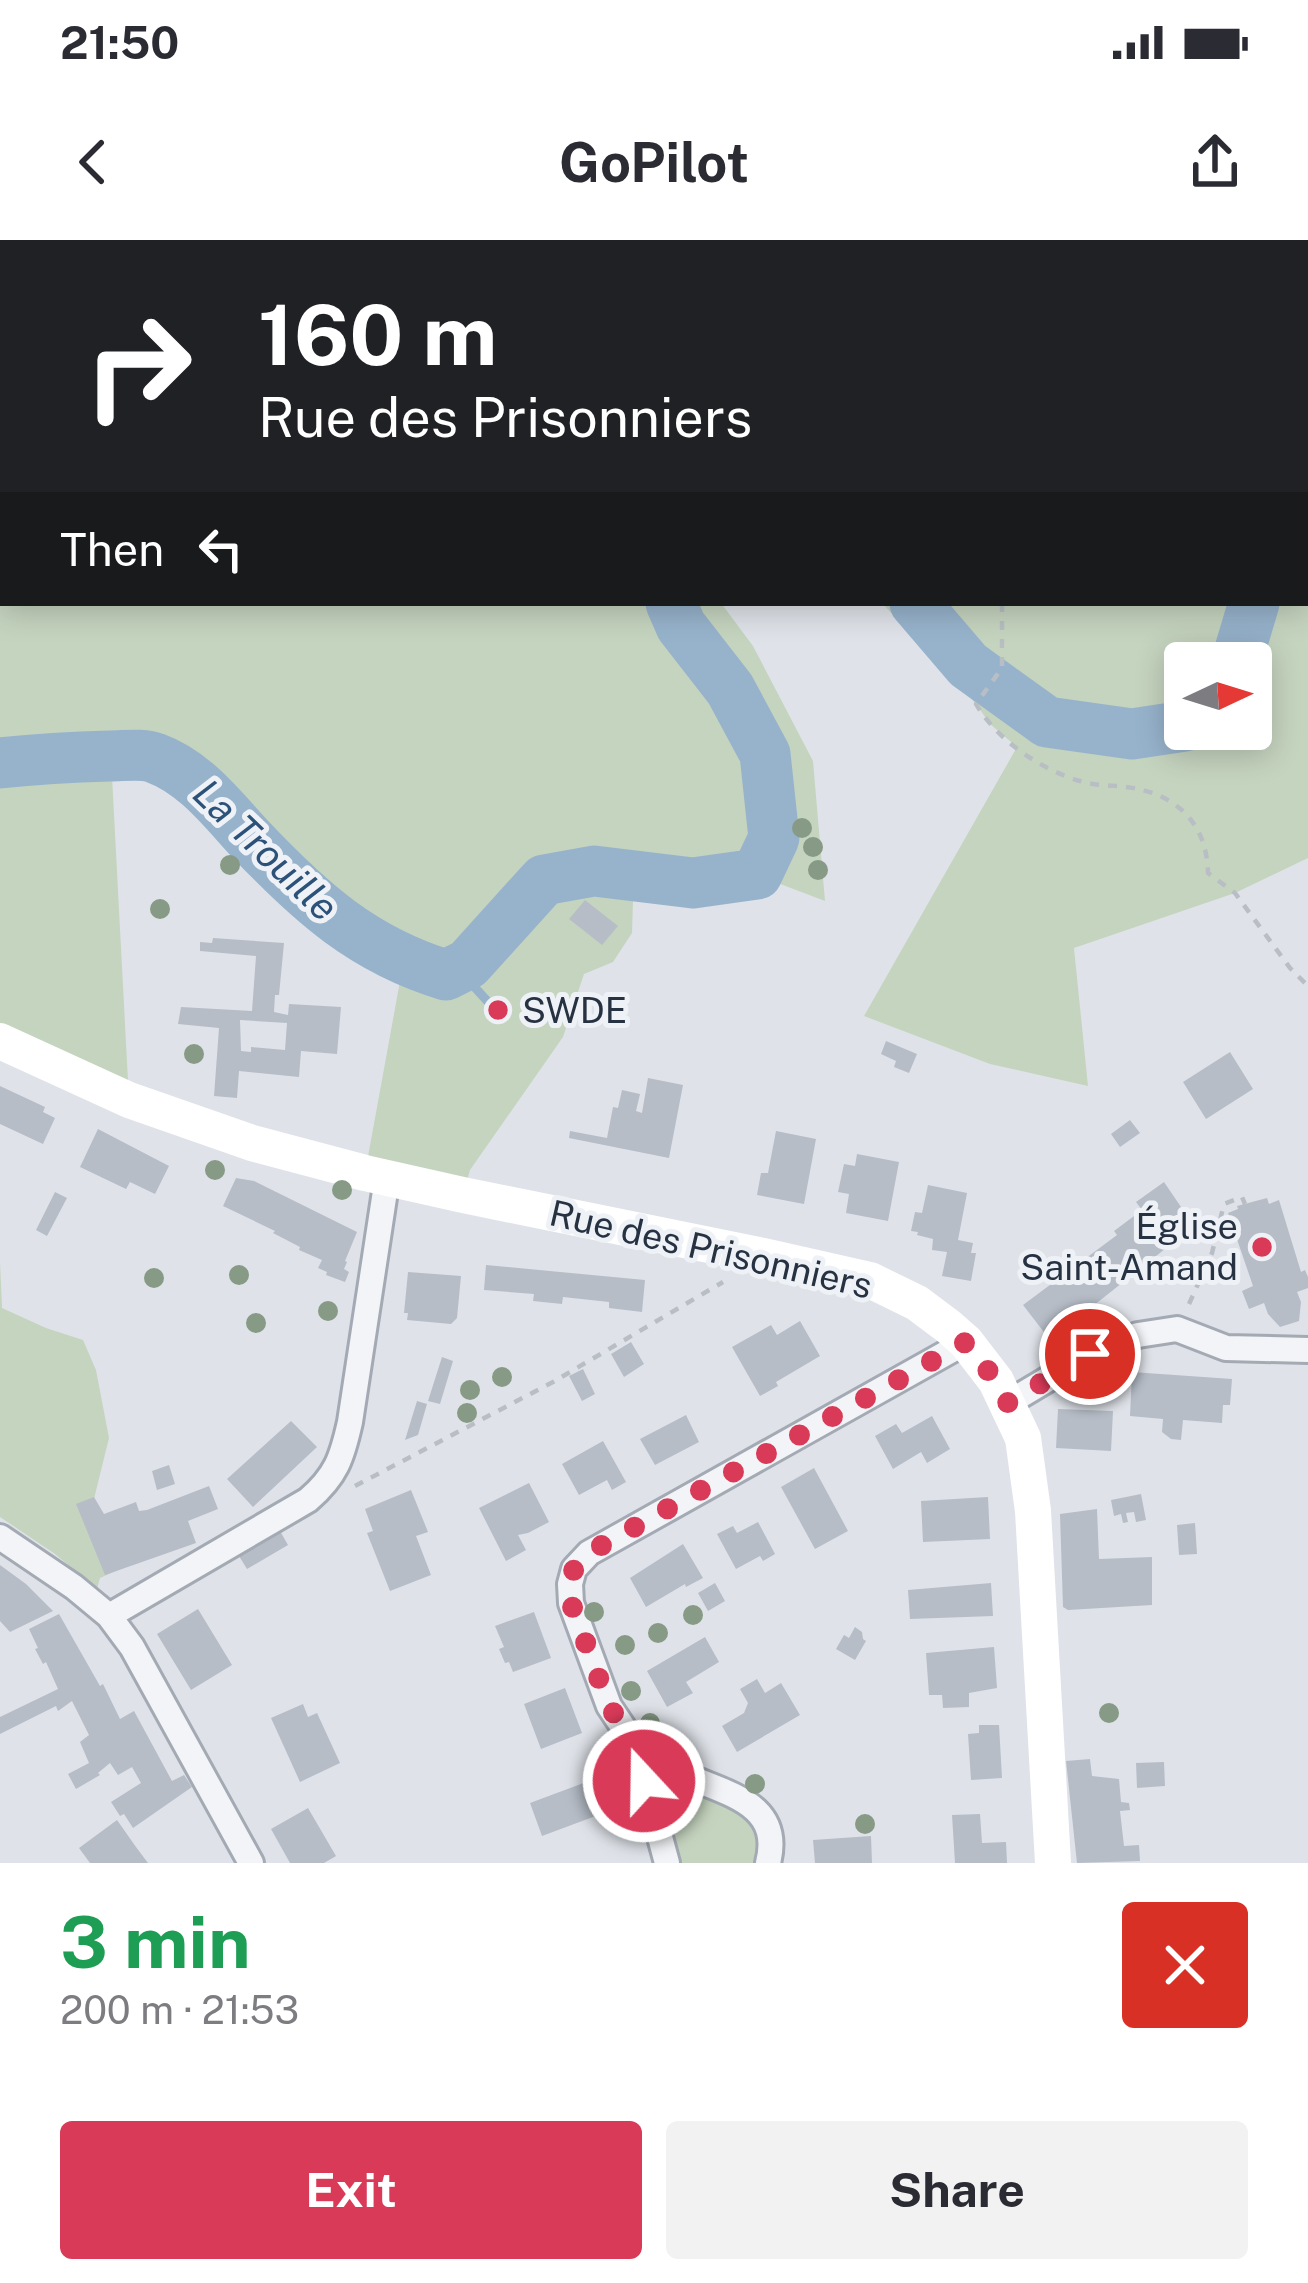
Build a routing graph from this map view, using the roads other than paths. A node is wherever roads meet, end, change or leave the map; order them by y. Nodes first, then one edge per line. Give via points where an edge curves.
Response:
1 (0, 1041) edge
2 (387, 1178) junction
3 (966, 1342) junction
4 (1308, 1350) edge
5 (1008, 1403) junction
6 (0, 1537) edge
7 (109, 1616) junction
8 (634, 1744) junction
9 (251, 1863) edge
10 (667, 1863) edge
11 (768, 1863) edge
12 (1053, 1863) edge

1 - 2 street, Rue des Prisonniers via 129,1100
2 - 3 street, Rue des Prisonniers via 870,1280 917,1303
2 - 7 street via 343,1455 328,1483
3 - 5 street, Rue des Prisonniers
3 - 8 street via 590,1552 574,1569 571,1603 609,1706
4 - 5 street via 1226,1348 1177,1329 1138,1335
5 - 12 street, Rue des Prisonniers via 1023,1438 1033,1511
6 - 7 street
7 - 9 street
8 - 10 street
8 - 11 street via 753,1805 771,1833

